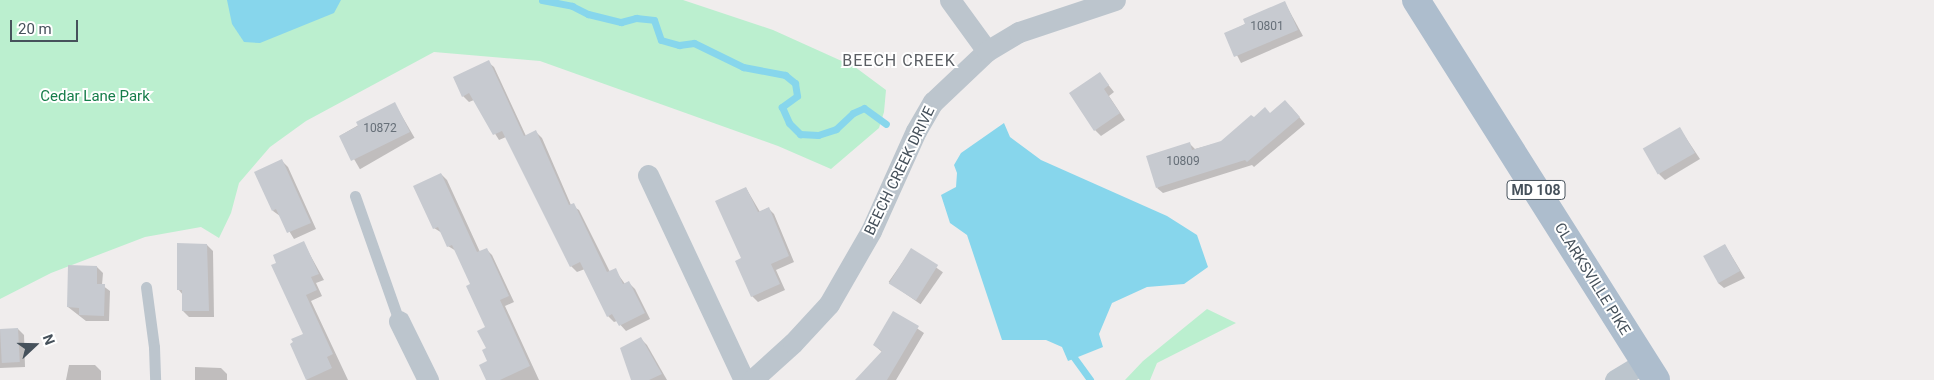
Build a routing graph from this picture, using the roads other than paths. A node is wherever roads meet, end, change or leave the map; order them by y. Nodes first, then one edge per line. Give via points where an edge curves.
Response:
1 (950, 0) edge
2 (1115, 0) edge
3 (1416, 0) edge
4 (988, 51) junction
5 (648, 175) dead end
6 (355, 196) dead end
7 (146, 287) dead end
8 (399, 321) joint
9 (1650, 371) edge
10 (155, 380) edge
11 (428, 380) edge
12 (744, 380) edge
13 (752, 380) edge
14 (1616, 380) edge

1 - 4 street
2 - 4 street, BEECH CREEK DRIVE via 1019,32
3 - 9 main road, CLARKSVILLE PIKE / MD 108
4 - 13 street, BEECH CREEK DRIVE via 933,102 916,131 871,231 829,304
5 - 12 street
6 - 8 lane
7 - 10 lane
8 - 11 street
9 - 14 street

